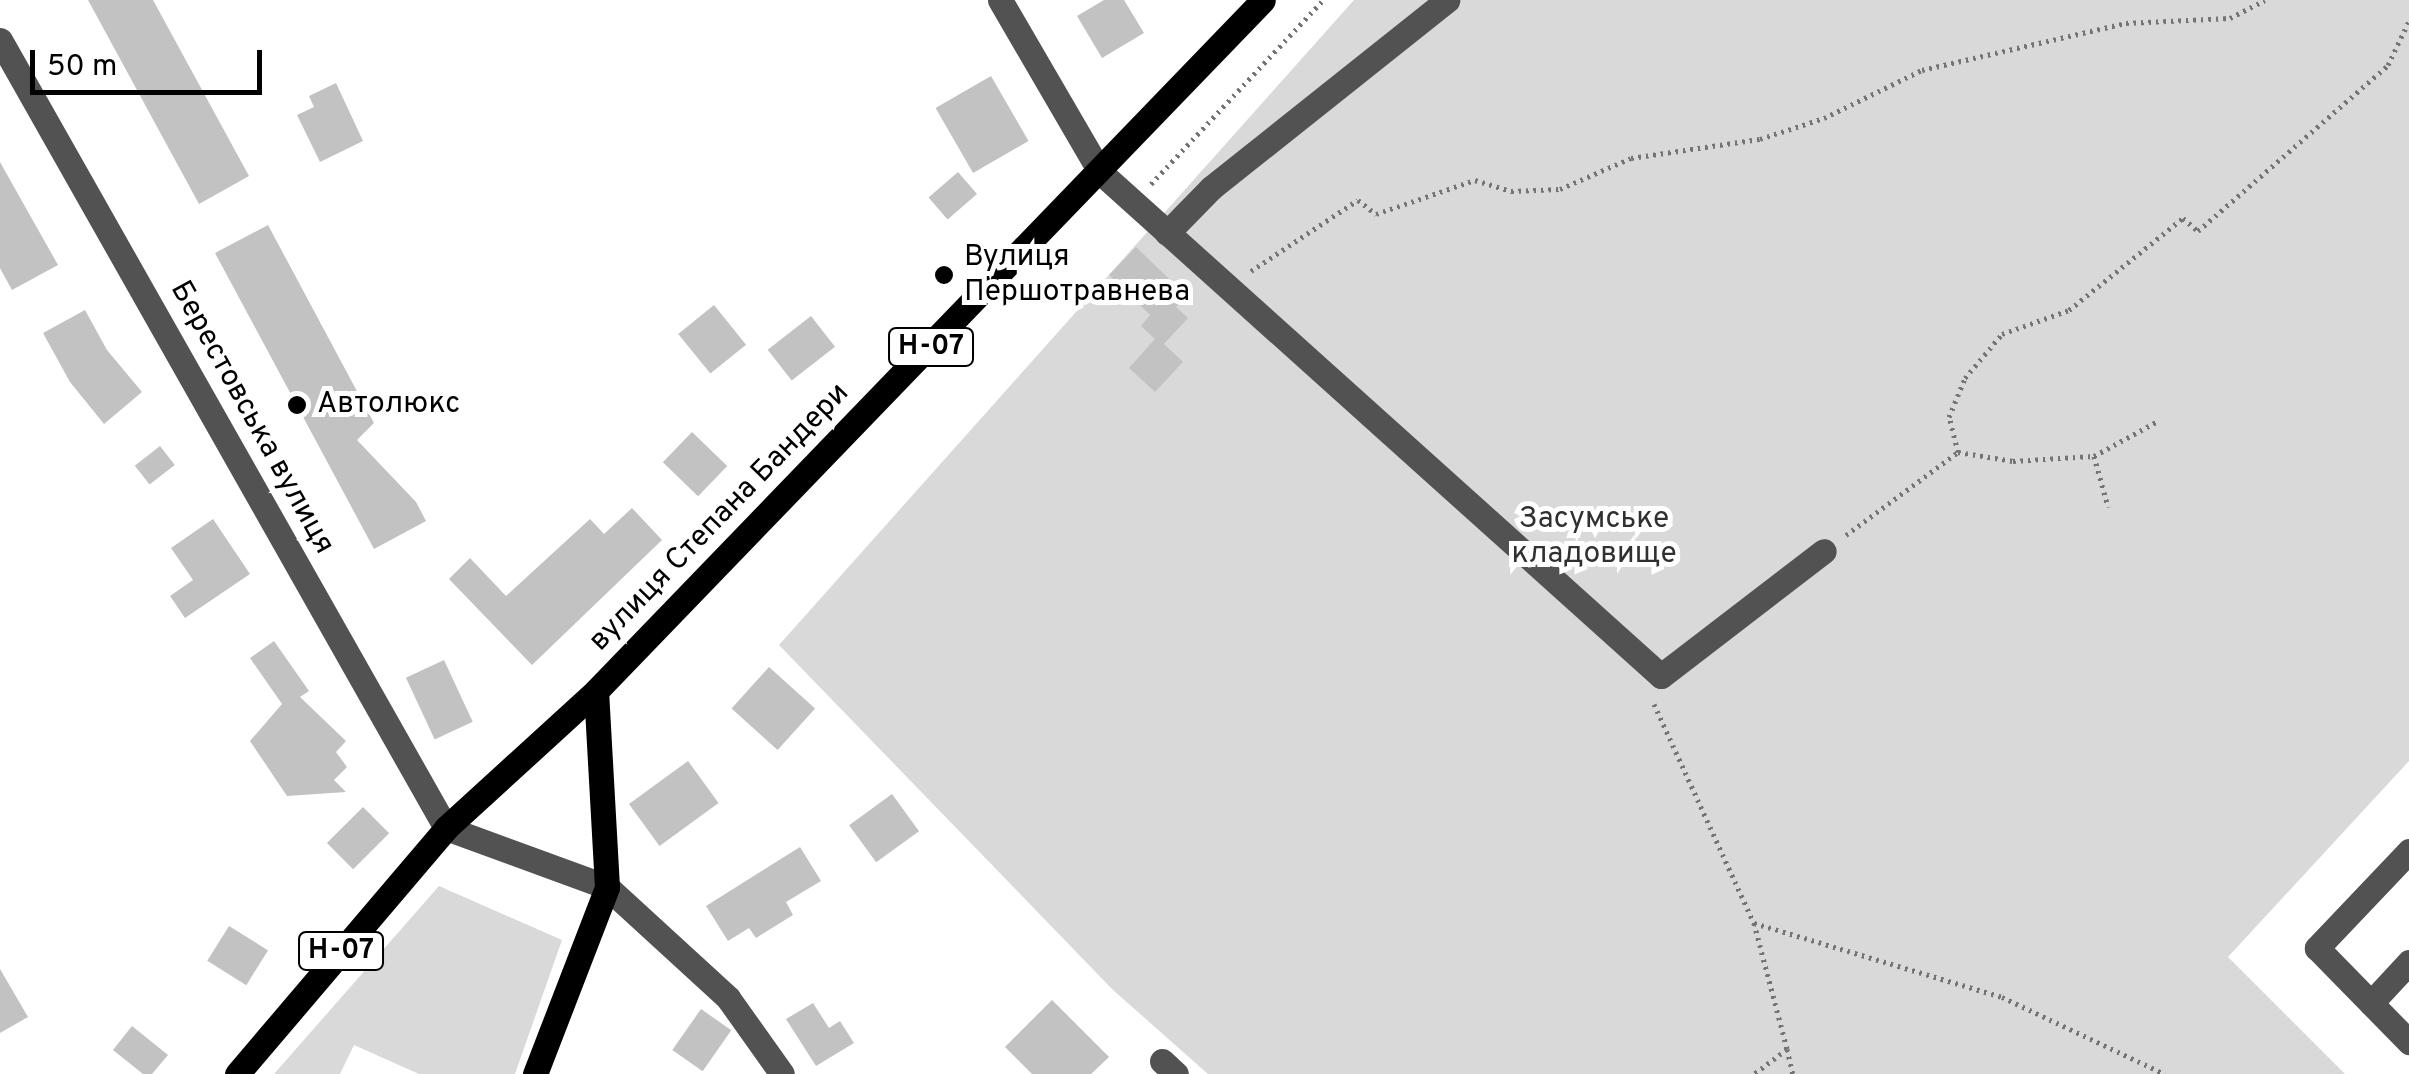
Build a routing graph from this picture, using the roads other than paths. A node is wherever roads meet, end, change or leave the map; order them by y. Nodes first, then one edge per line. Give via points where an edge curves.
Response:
1 (1000, 0) edge
2 (1264, 0) edge
3 (1447, 0) edge
4 (0, 40) edge
5 (1100, 172) junction
6 (1167, 233) junction
7 (1824, 551) road end
8 (596, 692) junction
9 (446, 828) junction
10 (2409, 851) edge
11 (607, 888) junction
12 (2409, 962) edge
13 (2371, 1003) junction
14 (2409, 1042) edge
15 (237, 1074) edge
16 (535, 1074) edge
17 (782, 1074) edge

1 - 5 street
2 - 5 main road, вулиця Степана Бандери / Н-07
3 - 6 street via 1211,188
4 - 9 street, Берестовська вулиця
5 - 6 street
5 - 8 main road, вулиця Степана Бандери / Н-07
6 - 7 street via 1661,676
8 - 9 main road, вулиця Степана Бандери / Н-07
8 - 11 main road, вулиця Степана Бандери
9 - 11 street
9 - 15 main road, вулиця Степана Бандери / Н-07
10 - 13 street via 2316,948
11 - 16 main road, вулиця Степана Бандери
11 - 17 street via 728,998
12 - 13 street
13 - 14 street

